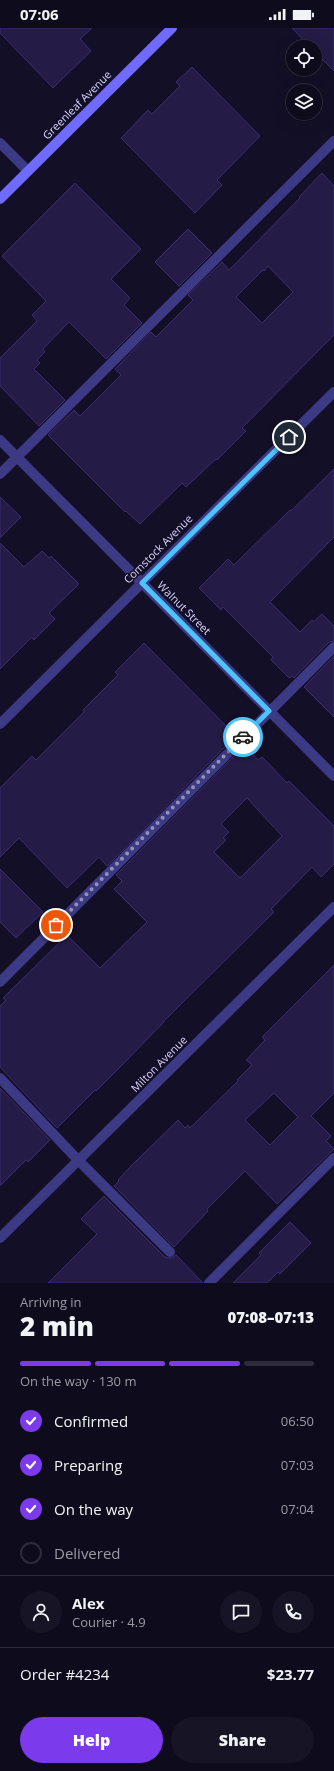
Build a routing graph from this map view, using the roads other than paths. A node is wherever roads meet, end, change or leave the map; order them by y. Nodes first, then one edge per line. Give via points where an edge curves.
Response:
1 (172, 28) edge
2 (334, 142) edge
3 (0, 143) edge
4 (28, 171) junction
5 (1, 197) edge
6 (334, 392) edge
7 (0, 440) edge
8 (17, 457) junction
9 (0, 474) edge
10 (142, 583) junction
11 (334, 647) edge
12 (269, 711) junction
13 (0, 724) edge
14 (334, 776) edge
15 (334, 907) edge
16 (0, 982) edge
17 (0, 1078) edge
18 (334, 1158) edge
19 (78, 1160) junction
20 (0, 1238) edge
21 (170, 1252) dead end
22 (209, 1283) edge

1 - 4 street, Greenleaf Avenue
2 - 8 street
3 - 4 street
4 - 5 street, Greenleaf Avenue
6 - 10 street, Comstock Avenue
7 - 8 street, Walnut Street
8 - 9 street
8 - 10 street, Walnut Street
10 - 12 street, Walnut Street
10 - 13 street, Comstock Avenue
11 - 12 street
12 - 14 street, Walnut Street
12 - 16 street
15 - 19 street, Milton Avenue
17 - 19 street
18 - 22 street
19 - 20 street, Milton Avenue
19 - 21 street

